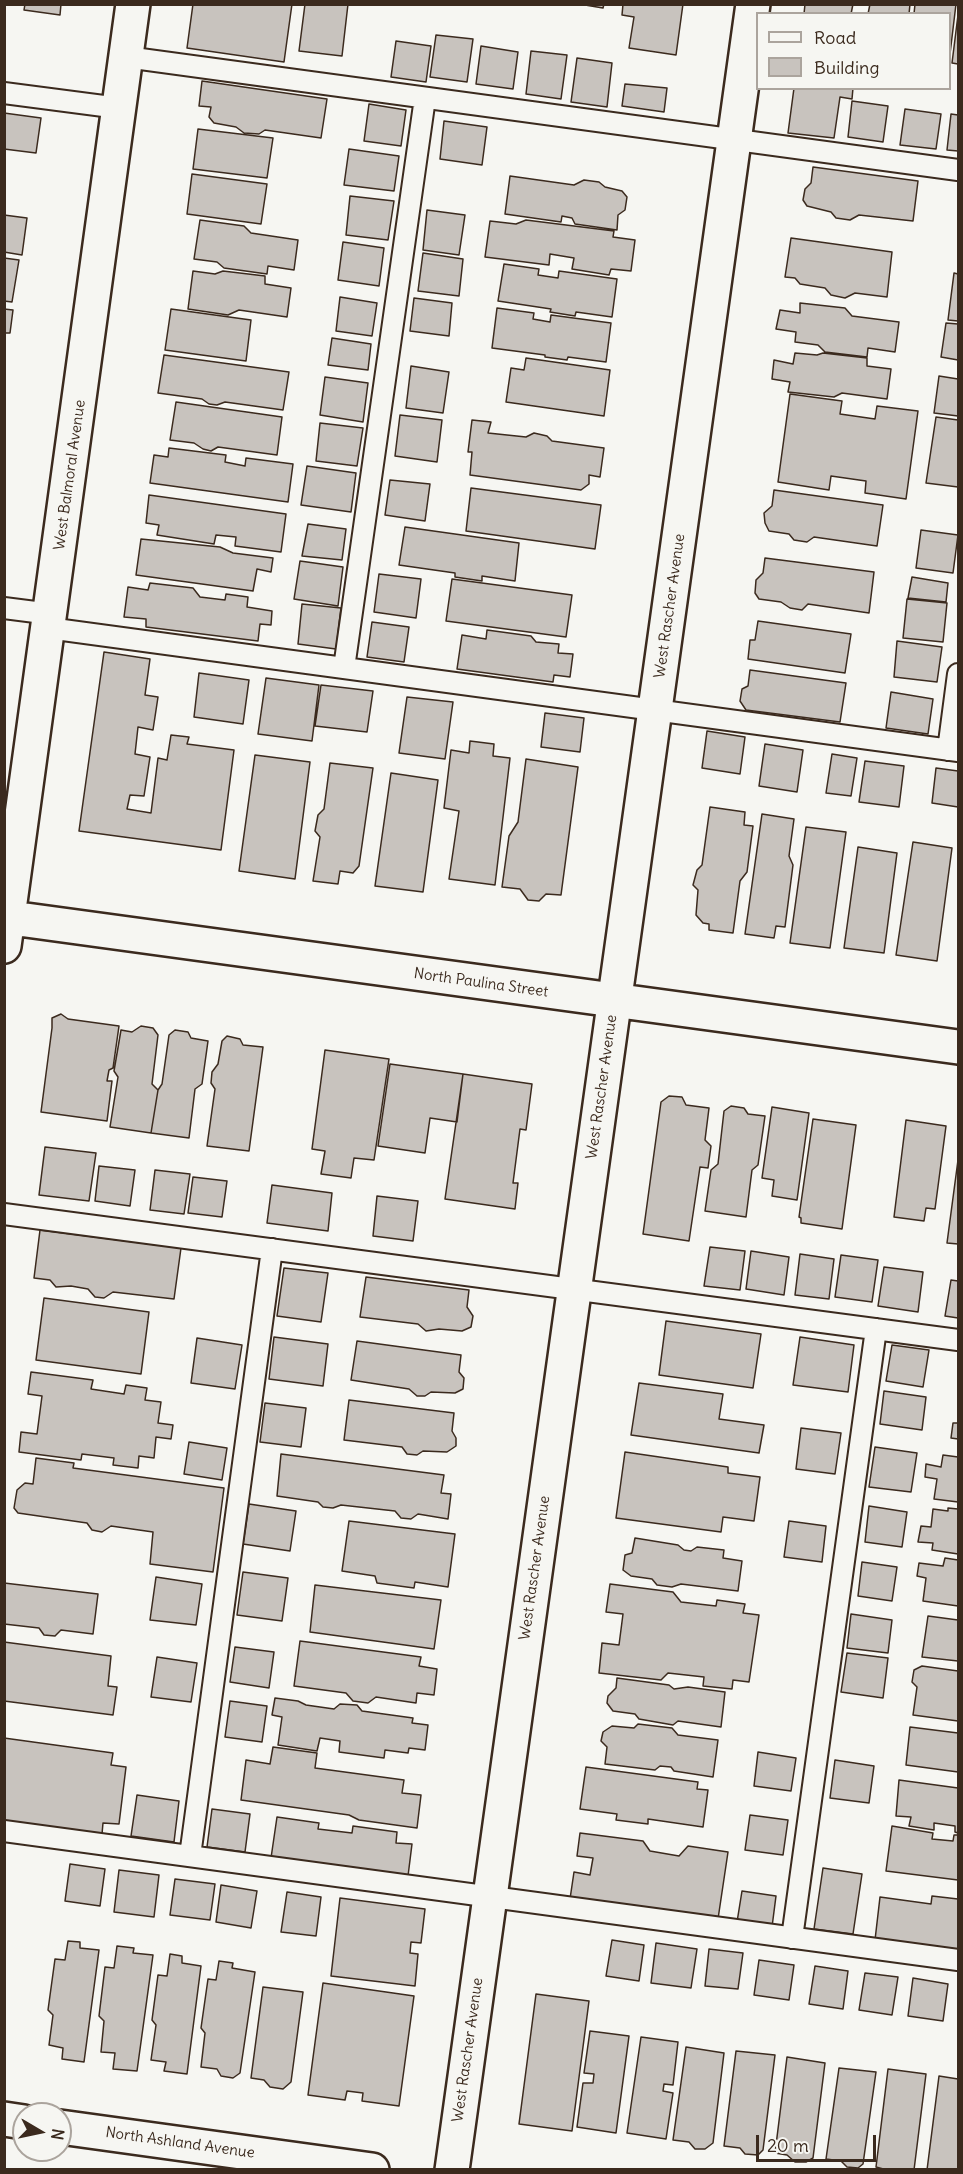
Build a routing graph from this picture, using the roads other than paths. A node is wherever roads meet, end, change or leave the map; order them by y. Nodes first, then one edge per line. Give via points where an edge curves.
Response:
1 (133, 4) edge
2 (753, 4) edge
3 (126, 57) junction
4 (4, 93) edge
5 (425, 98) junction
6 (119, 108) junction
7 (735, 140) junction
8 (958, 170) edge
9 (4, 608) edge
10 (50, 621) junction
11 (344, 668) junction
12 (958, 674) edge
13 (655, 710) junction
14 (953, 750) edge
15 (6, 926) edge
16 (614, 1001) junction
17 (958, 1047) edge
18 (4, 1214) edge
19 (272, 1249) junction
20 (574, 1289) junction
21 (876, 1329) junction
22 (958, 1340) edge
23 (4, 1831) edge
24 (190, 1856) junction
25 (490, 1896) junction
26 (792, 1938) junction
27 (958, 1960) edge
28 (72, 2129) edge
29 (372, 2169) edge
30 (452, 2169) edge

1 - 3 street, West Balmoral Avenue
2 - 7 street, West Rascher Avenue
3 - 5 lane
3 - 6 street, West Balmoral Avenue
4 - 6 lane
5 - 7 lane
5 - 11 lane
6 - 10 street, West Balmoral Avenue
7 - 8 lane
7 - 13 street, West Rascher Avenue
9 - 10 lane
10 - 11 lane
10 - 15 street, West Balmoral Avenue
11 - 13 lane
12 - 14 lane
13 - 14 lane
13 - 16 street, West Rascher Avenue
15 - 16 street, North Paulina Street
16 - 17 street, North Paulina Street
16 - 20 street, West Rascher Avenue
18 - 19 lane
19 - 20 lane
19 - 24 lane
20 - 21 lane
20 - 25 street, West Rascher Avenue
21 - 22 lane
21 - 26 lane
23 - 24 lane
24 - 25 lane
25 - 26 lane
25 - 30 street, West Rascher Avenue
26 - 27 lane
28 - 29 street, North Ashland Avenue

